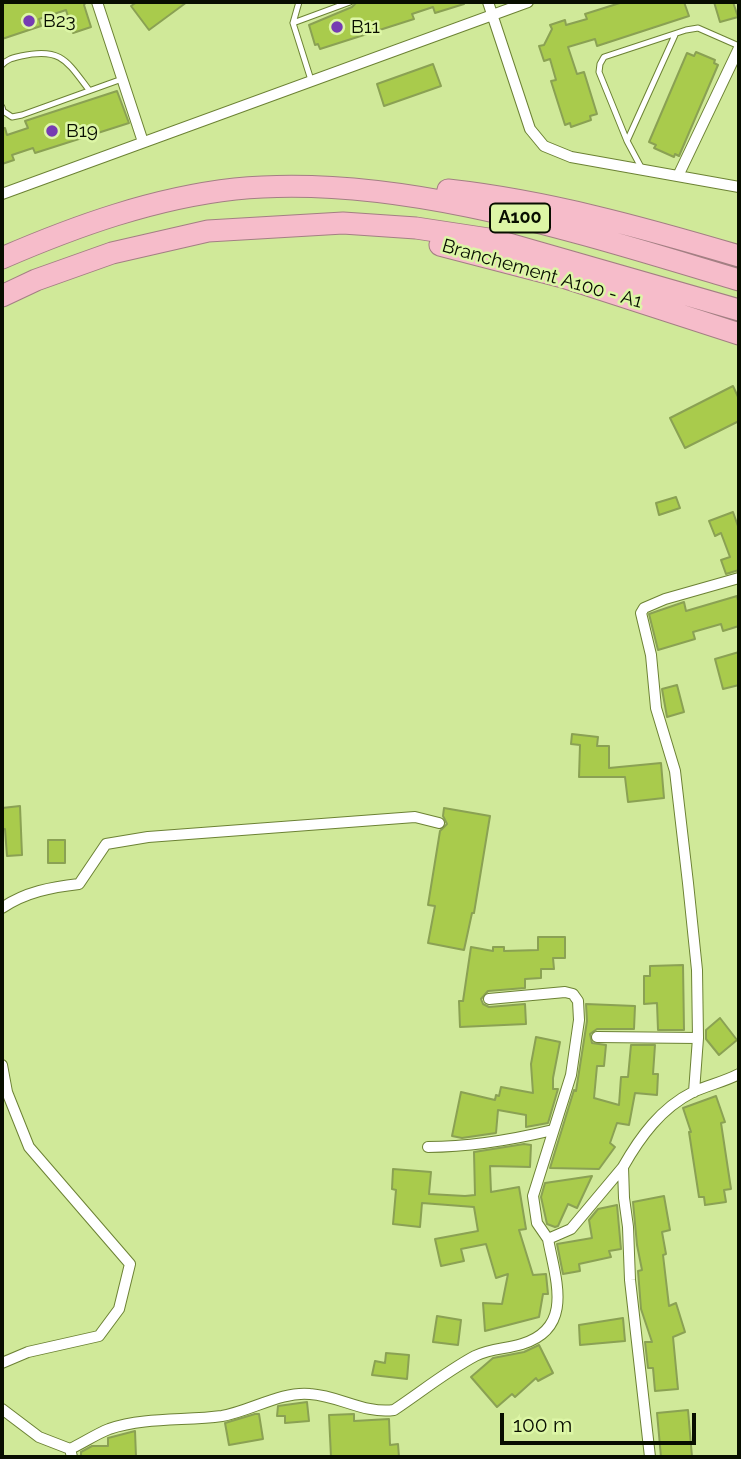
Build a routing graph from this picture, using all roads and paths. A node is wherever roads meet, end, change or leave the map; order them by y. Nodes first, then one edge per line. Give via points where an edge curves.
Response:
1 (97, 2) edge
2 (299, 2) edge
3 (350, 2) edge
4 (488, 2) edge
5 (528, 2) edge
6 (491, 14) junction
7 (293, 23) junction
8 (675, 35) junction
9 (739, 47) edge
10 (2, 65) edge
11 (122, 79) junction
12 (311, 80) junction
13 (89, 90) junction
14 (2, 107) edge
15 (627, 141) junction
16 (144, 142) junction
17 (643, 170) junction
18 (678, 176) junction
19 (295, 186) junction
20 (739, 187) edge
21 (2, 194) edge
22 (343, 223) junction
23 (739, 256) edge
24 (2, 258) edge
25 (739, 280) edge
26 (2, 296) edge
27 (739, 310) edge
28 (739, 334) edge
29 (739, 578) edge
30 (439, 823) dead end
31 (2, 908) edge
32 (489, 999) dead end
33 (597, 1037) dead end
34 (698, 1038) junction
35 (2, 1065) edge
36 (739, 1074) edge
37 (694, 1092) junction
38 (553, 1130) junction
39 (428, 1147) dead end
40 (623, 1167) junction
41 (548, 1239) junction
42 (2, 1363) edge
43 (2, 1409) edge
44 (71, 1453) edge
45 (650, 1457) edge

1 - 11 street
2 - 7 lane
3 - 7 lane
4 - 6 street
5 - 6 street
6 - 12 street
6 - 17 street via 530,129 544,146 571,157
7 - 12 lane
8 - 9 lane via 698,29
8 - 15 lane
8 - 15 lane via 604,57 600,64 599,72
9 - 18 street
10 - 13 lane via 5,60 40,52 55,54
11 - 13 lane
11 - 16 street
12 - 16 street
13 - 14 lane via 12,117
15 - 17 lane
16 - 21 street
17 - 18 street
18 - 20 street
19 - 23 highway via 406,186 520,201
19 - 24 highway, A100 / A100 via 235,189 107,216
19 - 25 highway, A100 / A100 via 399,195 513,216
22 - 26 highway, A100 / A100 via 208,231 112,253
22 - 27 highway, A100 / A100 via 495,240
22 - 28 highway, Branchement A100 - A1 via 486,255
29 - 34 street via 665,599 641,614 656,708 675,771 696,970
30 - 31 street via 415,817 106,844 79,884 52,887
32 - 38 street via 565,992 578,1001 571,1075
33 - 34 street
34 - 37 street
35 - 42 street via 7,1092 29,1147 130,1264 119,1309 99,1336 28,1352
36 - 37 street
37 - 40 street via 639,1138
38 - 39 street via 466,1147
38 - 41 street via 533,1196 537,1223
40 - 41 street via 571,1229
40 - 45 street via 630,1280
41 - 44 street via 559,1296 555,1318 547,1330 522,1344 476,1356 394,1410 362,1409 312,1394 293,1394 221,1416 108,1430
43 - 44 street via 39,1437

